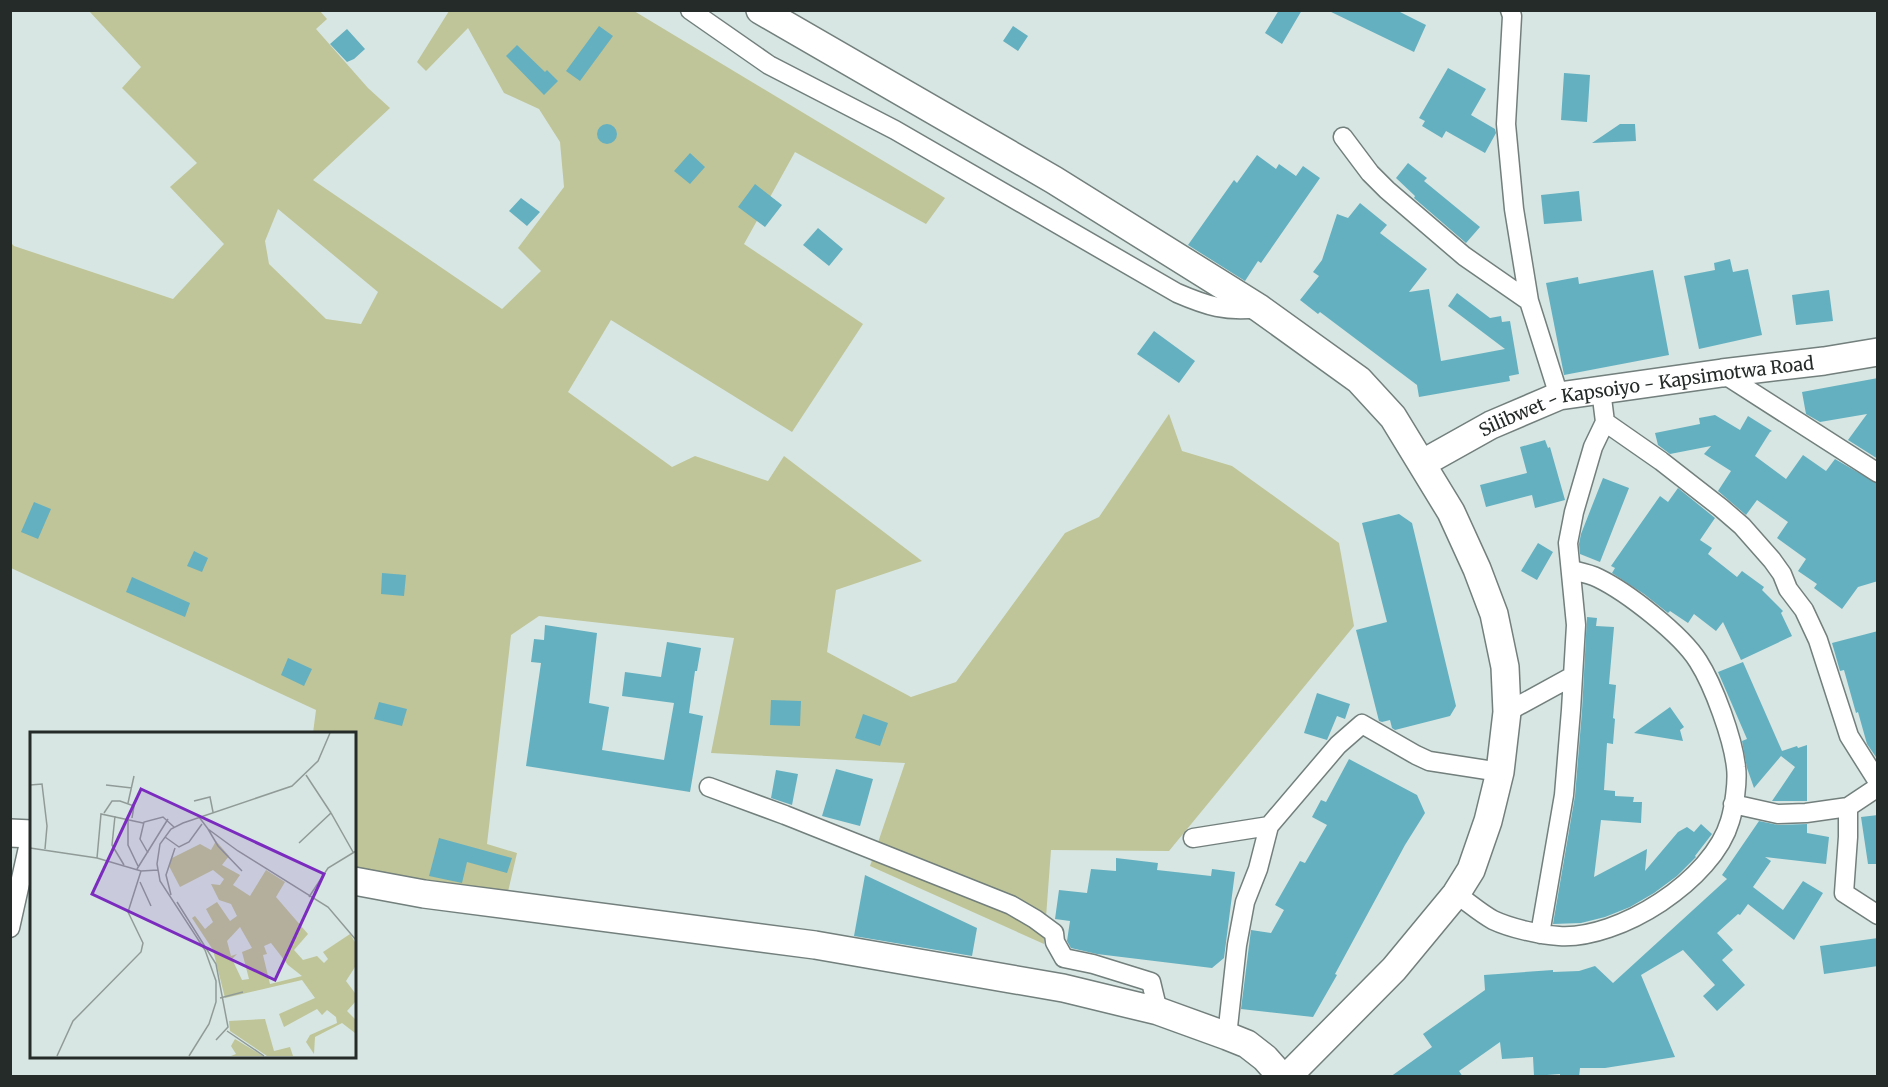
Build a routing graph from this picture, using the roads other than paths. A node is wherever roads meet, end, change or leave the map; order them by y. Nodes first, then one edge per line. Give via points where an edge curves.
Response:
1 (690, 10) edge
2 (760, 10) edge
3 (1510, 10) edge
4 (1343, 137) dead end
5 (1529, 301) junction
6 (1259, 308) junction
7 (1878, 351) edge
8 (1722, 373) junction
9 (1600, 390) junction
10 (1559, 396) junction
11 (1605, 422) junction
12 (1423, 463) junction
13 (1878, 473) edge
14 (1572, 570) junction
15 (1572, 677) junction
16 (1507, 712) junction
17 (1500, 772) junction
18 (1878, 782) edge
19 (709, 787) dead end
20 (1878, 787) edge
21 (1733, 804) junction
22 (1848, 807) junction
23 (1269, 826) junction
24 (10, 833) edge
25 (30, 834) edge
26 (30, 838) edge
27 (1193, 838) dead end
28 (356, 881) edge
29 (1456, 894) junction
30 (1878, 915) edge
31 (10, 928) edge
32 (1540, 934) junction
33 (1158, 1011) junction
34 (1227, 1036) junction
35 (1281, 1077) edge
36 (1288, 1077) edge

1 - 6 street via 770,65 895,130 1177,293 1219,309
2 - 6 main road via 1054,180
3 - 5 street via 1506,124 1514,209
4 - 5 street via 1387,190 1464,256
5 - 10 street
6 - 12 main road via 1359,380 1393,417
7 - 8 main road, Silibwet - Kapsoiyo - Kapsimotwa Road
8 - 9 main road, Silibwet - Kapsoiyo - Kapsimotwa Road
8 - 13 street
9 - 10 main road, Silibwet - Kapsoiyo - Kapsimotwa Road
9 - 11 street
10 - 12 main road, Silibwet - Kapsoiyo - Kapsimotwa Road via 1491,425
11 - 14 street via 1593,447 1574,512 1568,543
11 - 18 street via 1720,507 1772,560 1814,630 1849,736
12 - 16 main road via 1451,512 1494,614 1505,667
14 - 15 street via 1576,625
14 - 21 street via 1596,577 1634,601 1698,660 1715,693 1734,757
15 - 16 street
15 - 32 street via 1564,795
16 - 17 main road
17 - 23 street via 1429,761 1362,724 1338,745
17 - 29 main road via 1471,870
19 - 33 street via 1011,906 1054,933 1064,958 1151,982
20 - 22 street
21 - 22 street via 1778,814
21 - 32 street via 1730,822 1712,855 1662,904 1589,934
22 - 30 street via 1844,893
23 - 27 street
23 - 34 street via 1245,902
24 - 25 main road
26 - 31 street
28 - 33 main road via 424,894 815,945 1063,988
29 - 32 street via 1494,920
29 - 36 main road via 1394,969
33 - 34 main road
34 - 35 main road via 1247,1044

